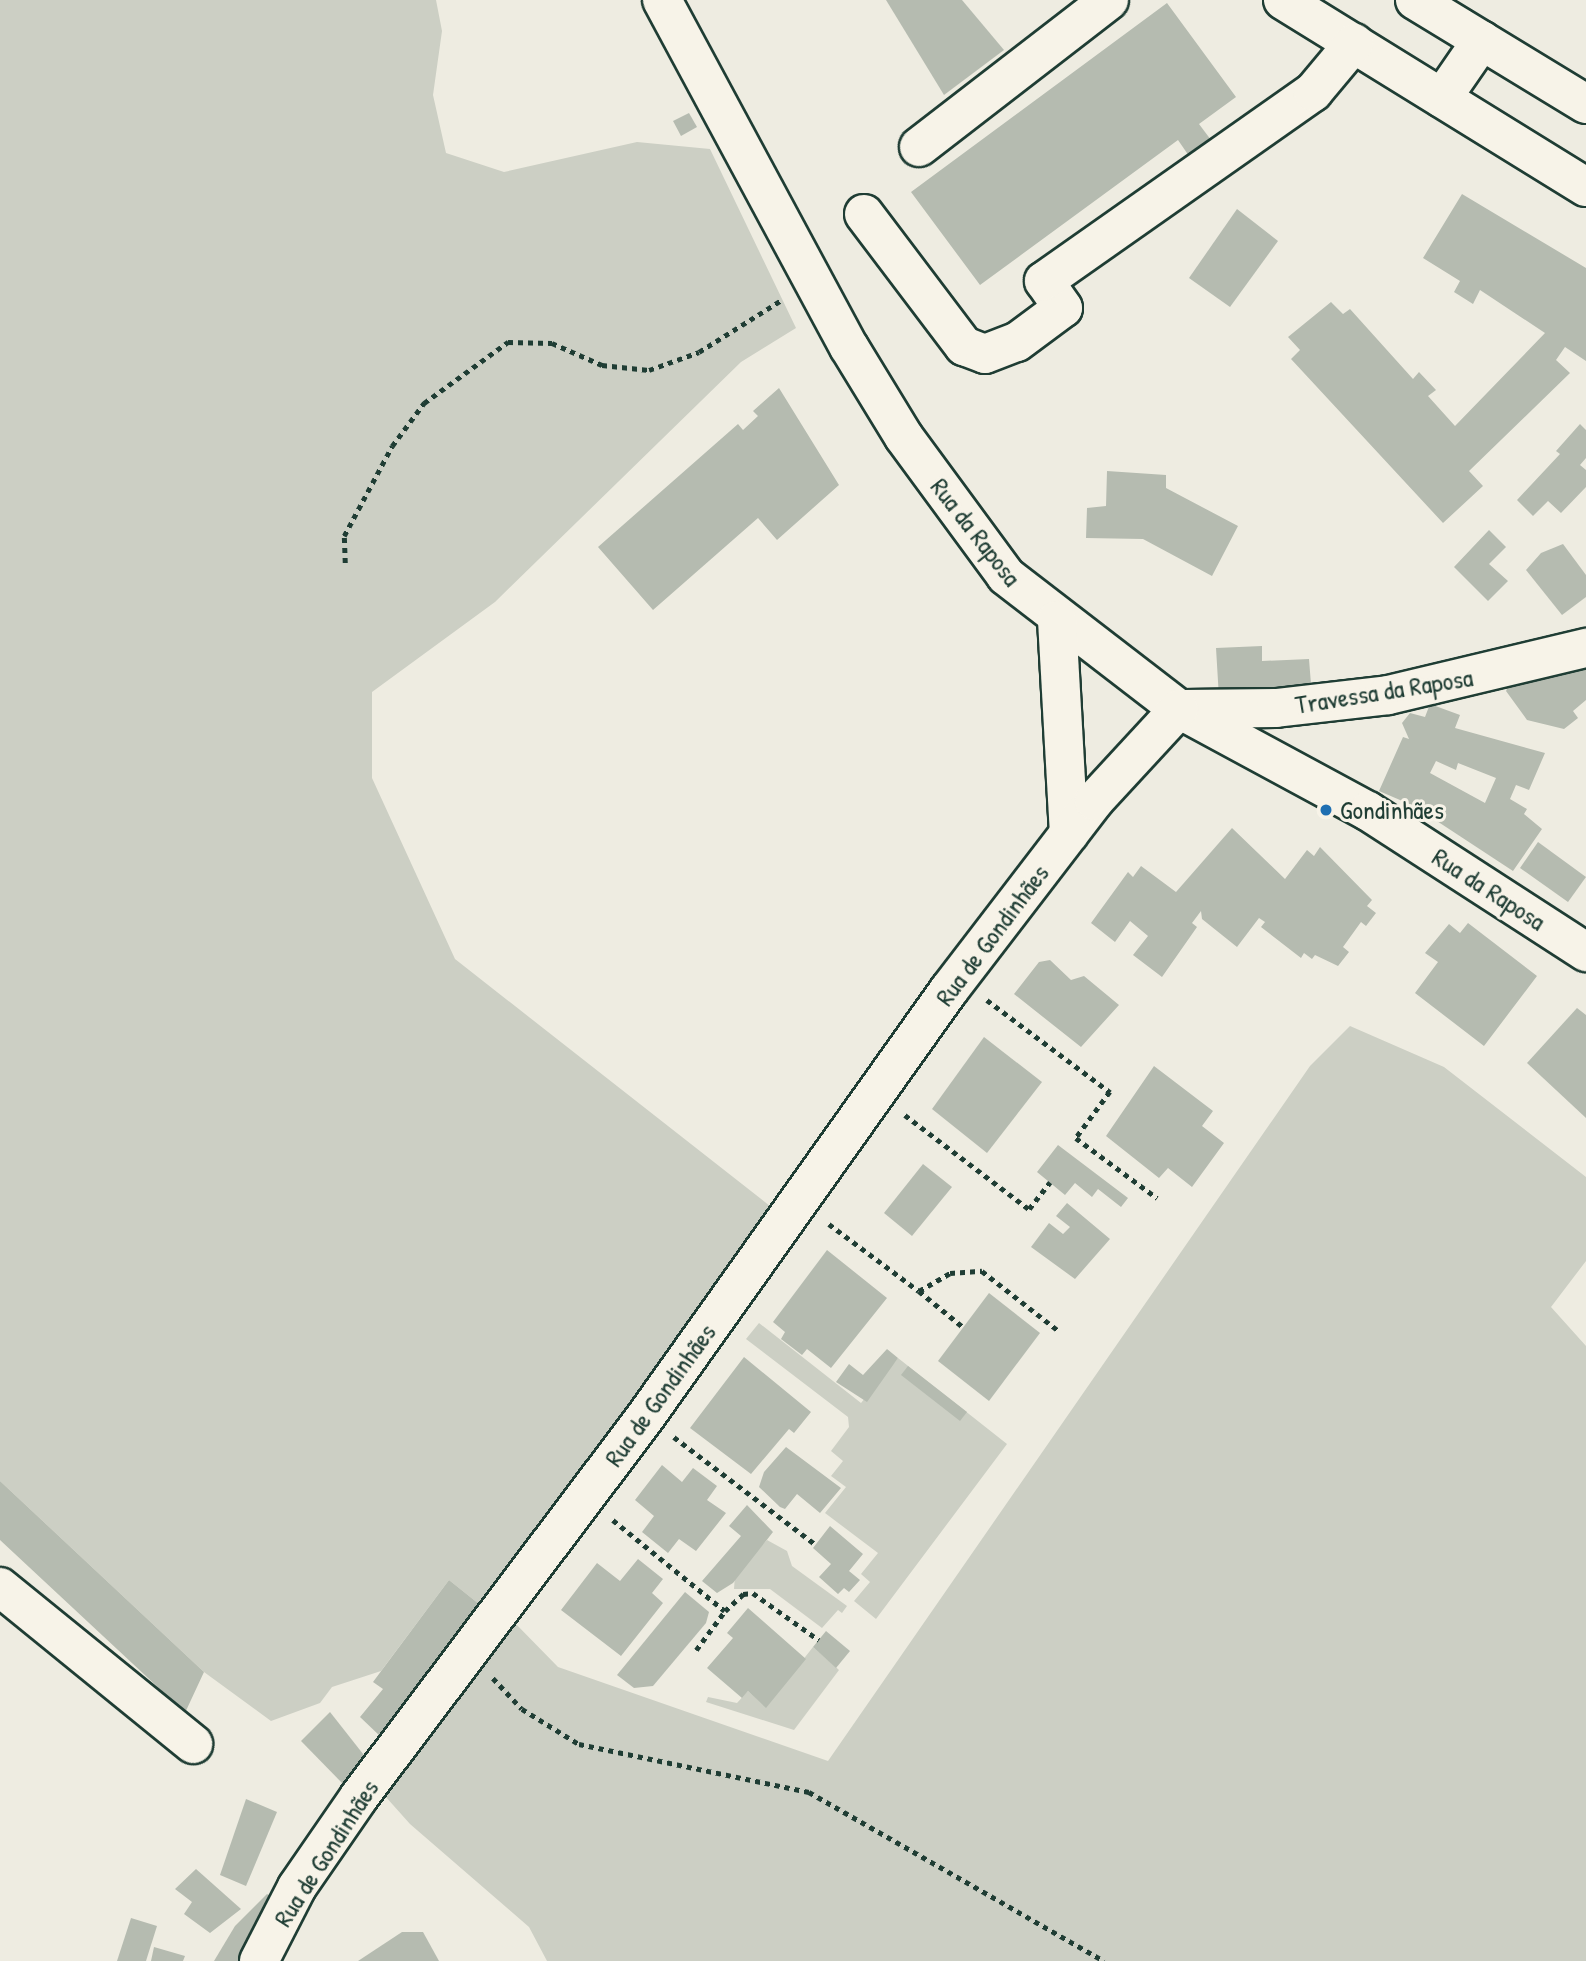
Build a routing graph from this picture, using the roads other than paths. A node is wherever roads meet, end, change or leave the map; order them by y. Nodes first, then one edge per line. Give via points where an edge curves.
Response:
1 (662, 0) edge
2 (1109, 0) edge
3 (1283, 0) edge
4 (1415, 0) edge
5 (1482, 40) junction
6 (1354, 43) junction
7 (1442, 98) junction
8 (1586, 104) edge
9 (919, 147) dead end
10 (1586, 187) edge
11 (864, 214) dead end
12 (1057, 620) junction
13 (1586, 648) edge
14 (1179, 709) junction
15 (1069, 834) junction
16 (1586, 952) edge
17 (0, 1587) edge
18 (193, 1744) dead end
19 (259, 1961) edge

1 - 12 street, Rua da Raposa via 810,281 904,437 1006,576
2 - 9 street
3 - 6 street
4 - 5 street
5 - 7 street
5 - 8 street
6 - 7 street
6 - 11 street via 1313,92 1044,281 1063,308 1017,342 985,354 964,346
7 - 10 street
12 - 14 street, Rua da Raposa
12 - 15 street
13 - 14 street, Travessa da Raposa via 1388,695 1276,708
14 - 15 street, Rua de Gondinhães
14 - 16 street, Rua da Raposa via 1368,811
15 - 19 street, Rua de Gondinhães via 958,978 646,1416 331,1838
17 - 18 street

